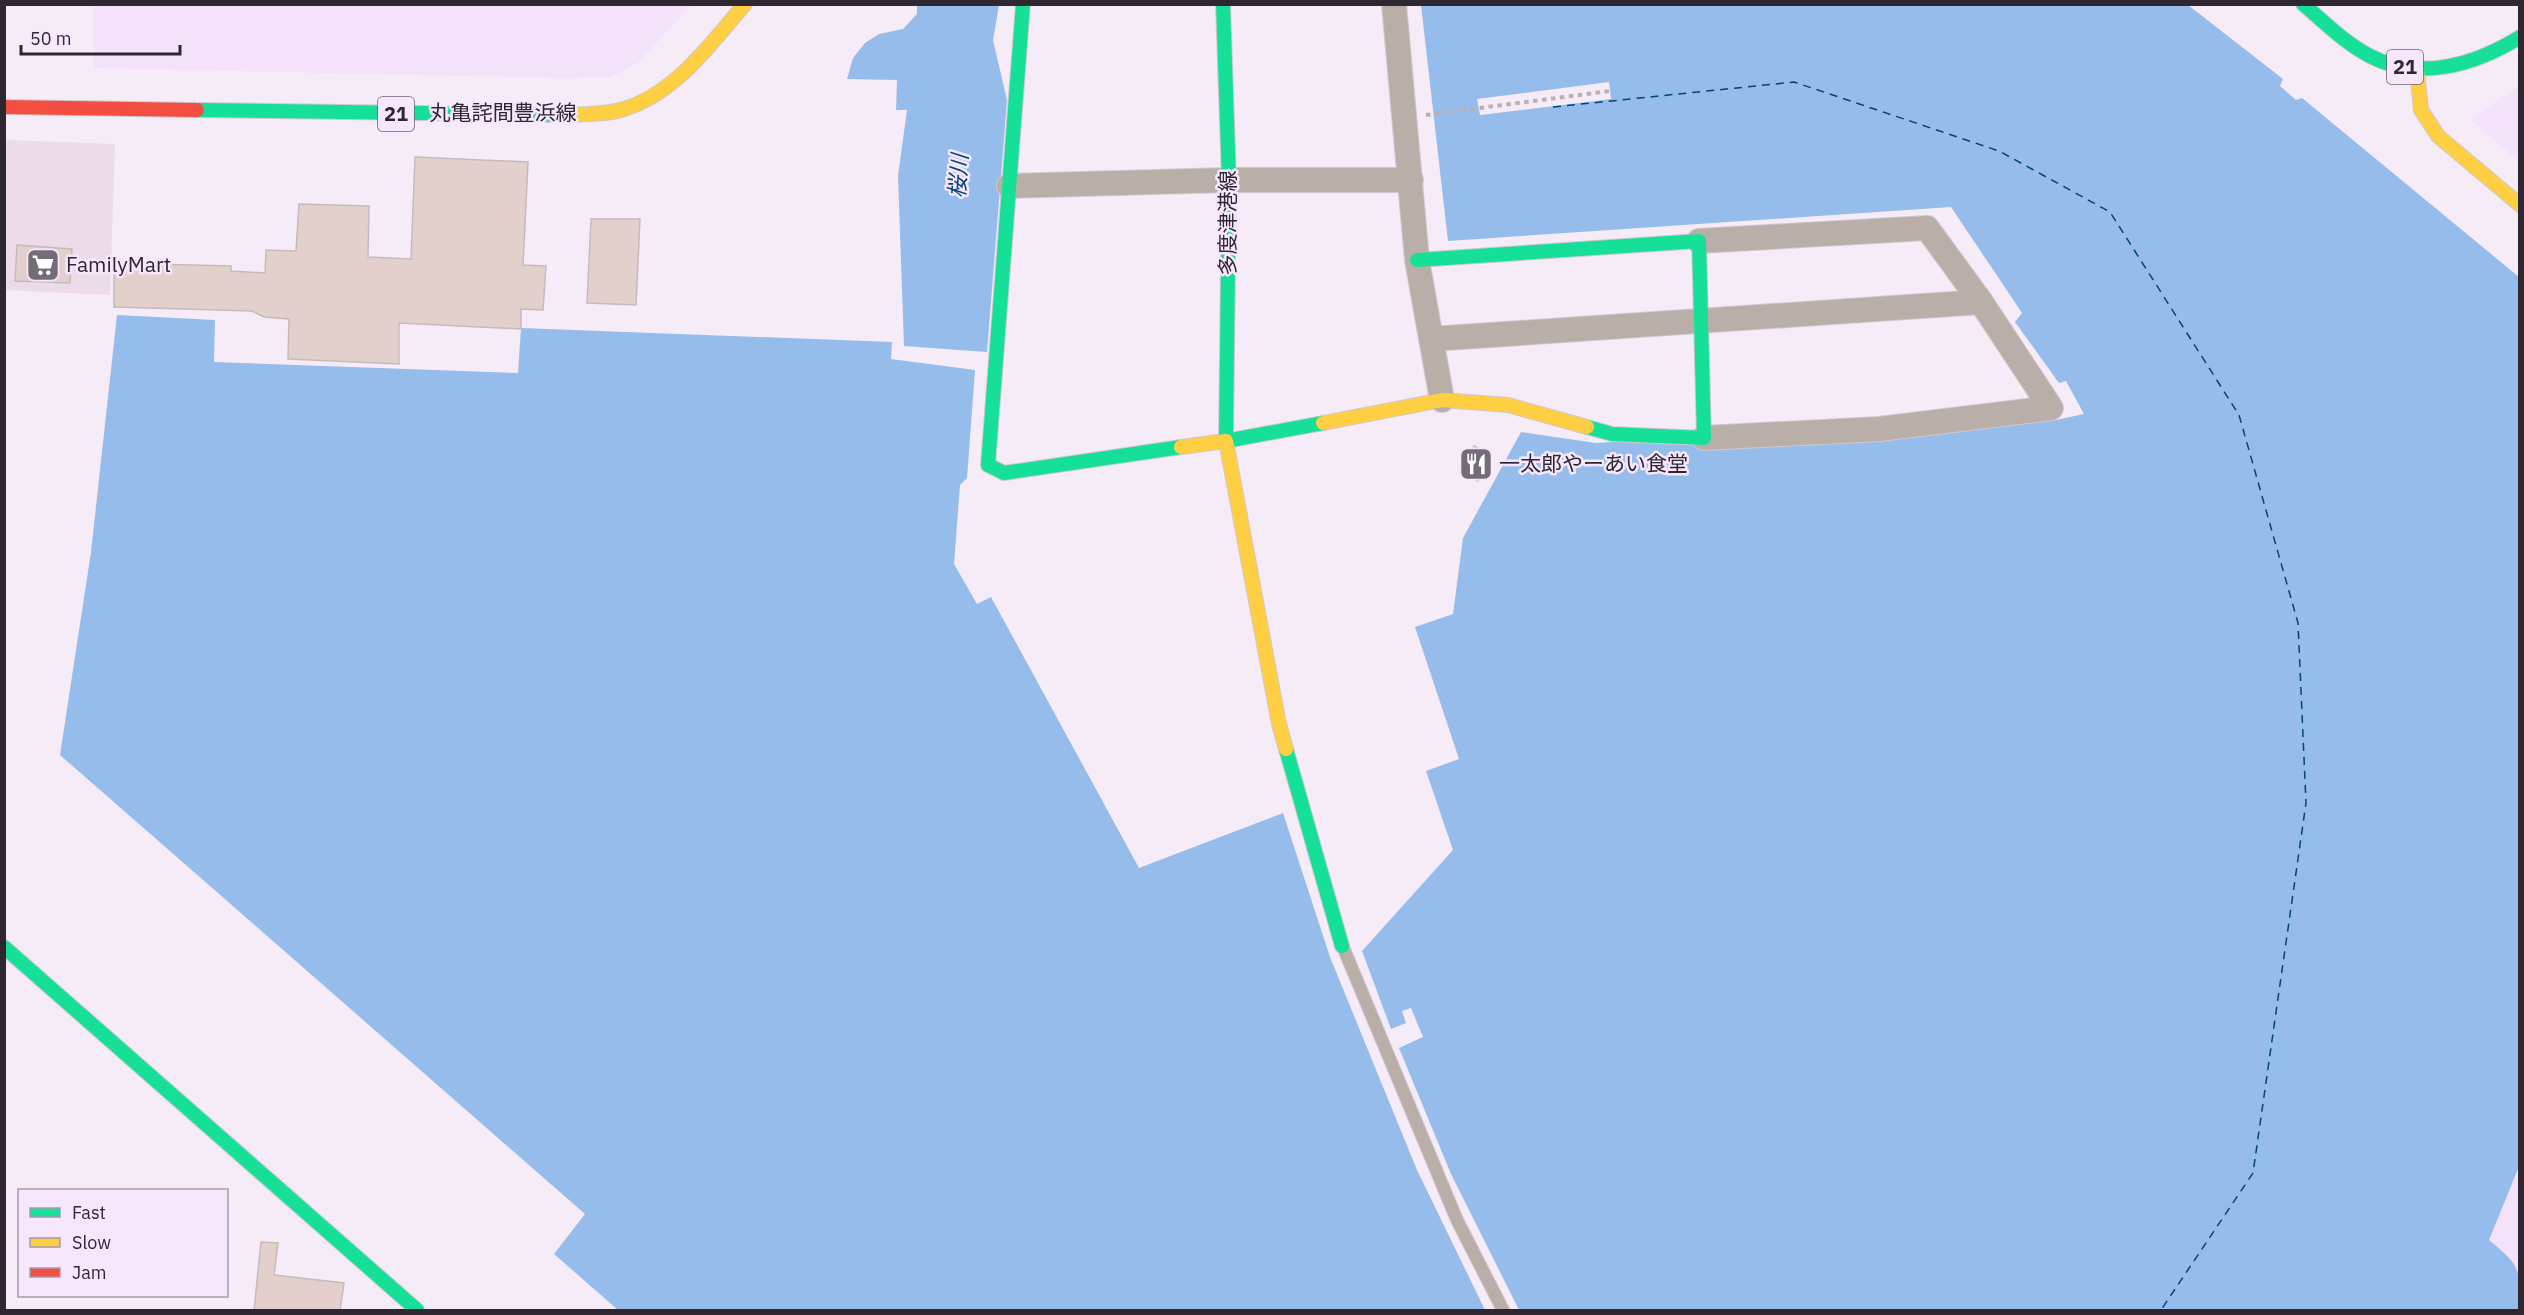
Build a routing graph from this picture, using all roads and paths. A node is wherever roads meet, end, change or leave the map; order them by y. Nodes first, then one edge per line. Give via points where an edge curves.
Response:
1 (745, 4) edge
2 (1023, 4) edge
3 (1223, 4) edge
4 (1394, 4) edge
5 (2315, 8) edge
6 (2520, 38) edge
7 (2417, 70) junction
8 (1610, 91) dead end
9 (4, 107) edge
10 (1425, 115) dead end
11 (1229, 180) junction
12 (1411, 180) junction
13 (1009, 186) junction
14 (2520, 205) edge
15 (1699, 241) junction
16 (1417, 260) junction
17 (1982, 302) junction
18 (1700, 322) junction
19 (1431, 339) junction
20 (1442, 400) junction
21 (1704, 438) junction
22 (1226, 441) junction
23 (1342, 946) joint
24 (4, 947) edge
25 (417, 1311) edge
26 (1503, 1311) edge

1 - 9 street, 丸亀詫間豊浜線 / 21 via 697,58 657,94 623,110 555,116
2 - 13 street
3 - 11 street, 多度津港線
4 - 12 street
5 - 7 street, 21 via 2378,60
6 - 7 street, 21 via 2477,60
7 - 14 street via 2421,110 2438,136
8 - 10 path
11 - 12 street
11 - 13 street
11 - 22 street, 多度津港線
12 - 16 street
13 - 22 street via 988,465 1004,473
15 - 16 street
15 - 17 street via 1927,228
15 - 18 street
16 - 19 street
17 - 18 street
17 - 21 street via 2051,408 1879,429
18 - 19 street
18 - 21 street
19 - 20 street
20 - 21 street via 1508,405 1612,434
20 - 22 street
22 - 23 street, 多度津港線 via 1279,724
23 - 26 lane via 1457,1220
24 - 25 street

